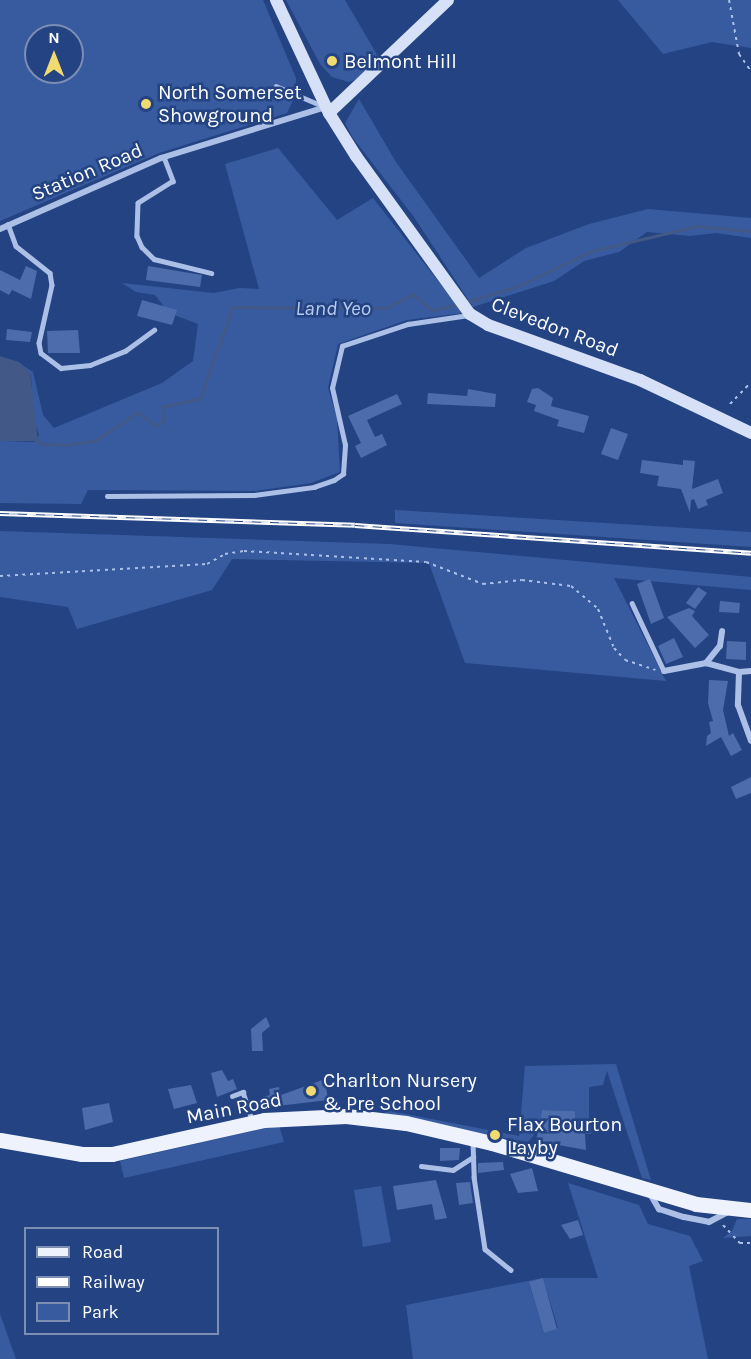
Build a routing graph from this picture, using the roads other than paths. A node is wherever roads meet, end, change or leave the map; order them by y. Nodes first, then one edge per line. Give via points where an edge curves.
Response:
1 (276, 0) edge
2 (448, 0) edge
3 (276, 86) dead end
4 (327, 110) junction
5 (164, 158) junction
6 (8, 224) junction
7 (0, 229) edge
8 (211, 273) dead end
9 (468, 312) junction
10 (154, 330) dead end
11 (751, 433) edge
12 (107, 496) dead end
13 (632, 603) dead end
14 (722, 631) dead end
15 (706, 663) junction
16 (664, 671) joint
17 (751, 671) edge
18 (739, 672) junction
19 (751, 741) edge
20 (232, 1096) dead end
21 (253, 1122) junction
22 (473, 1139) junction
23 (0, 1140) edge
24 (473, 1157) junction
25 (421, 1166) dead end
26 (751, 1210) edge
27 (511, 1270) dead end

1 - 4 main road, Clevedon Road
2 - 4 main road
3 - 4 lane
4 - 5 street, Station Road
4 - 9 main road, Clevedon Road
5 - 6 street, Station Road
5 - 8 lane via 173,181 138,203 137,236 154,259
6 - 7 street, Station Road
6 - 10 lane via 16,246 50,273 52,285 39,343 41,353 61,368 90,364 125,351
9 - 11 main road, Clevedon Road via 488,325 640,380
9 - 12 lane via 408,324 342,346 332,388 345,445 343,474 334,480 314,487 254,495
13 - 16 lane
14 - 15 street via 720,646
15 - 16 street
15 - 18 street
17 - 18 street
18 - 19 street via 738,705
20 - 21 lane via 243,1092
21 - 22 main road, Main Road via 346,1116 406,1123
21 - 23 main road, Main Road via 112,1154 82,1154
22 - 24 lane
22 - 26 main road, Main Road via 726,1214
24 - 25 lane via 453,1170
24 - 27 lane via 485,1249

